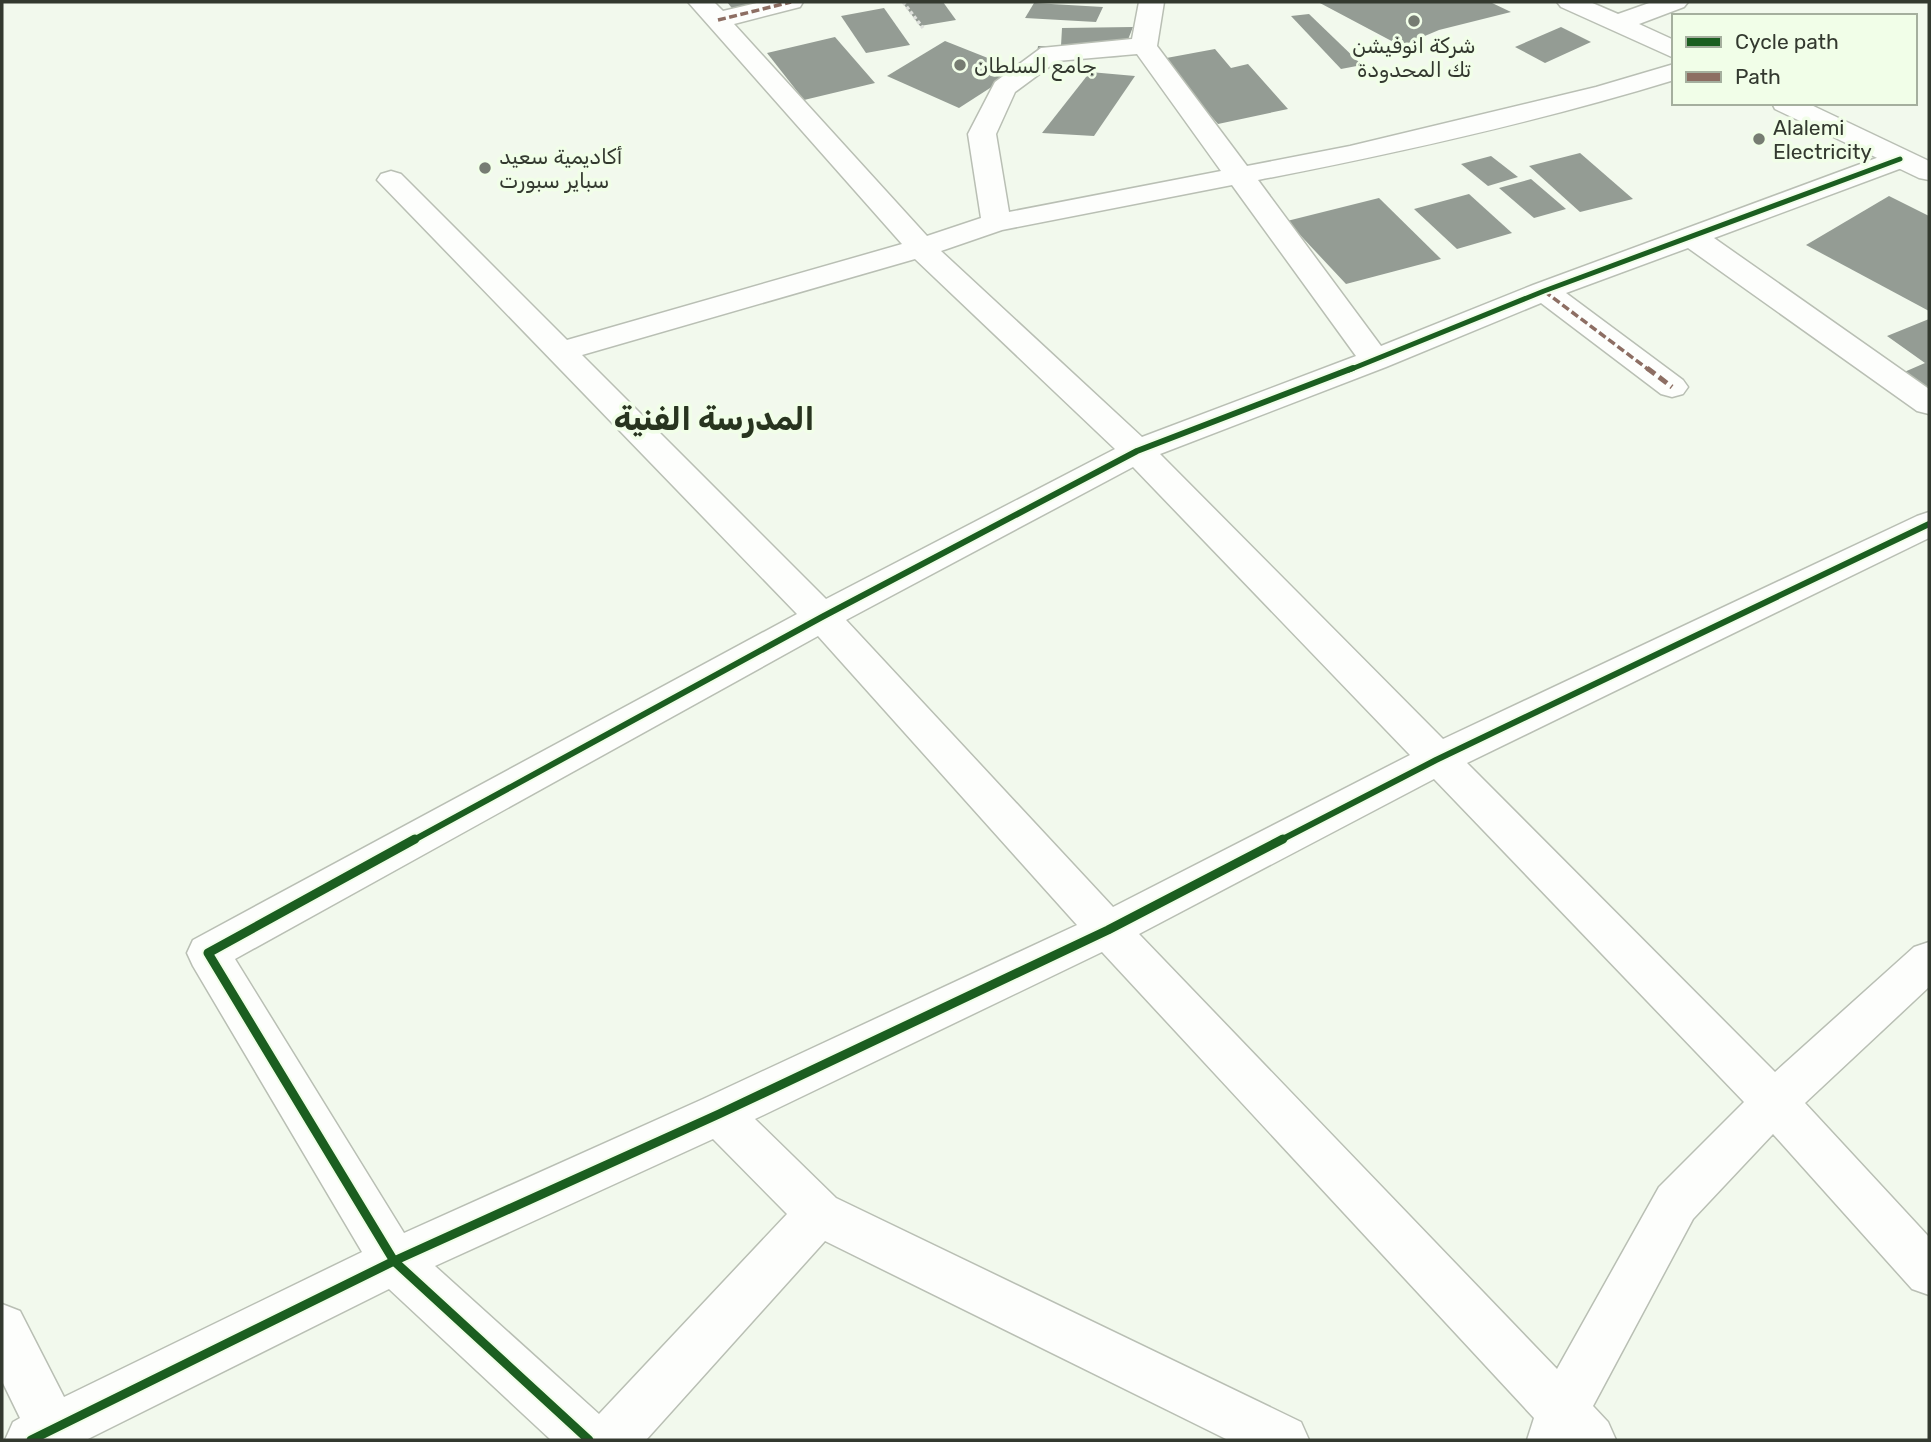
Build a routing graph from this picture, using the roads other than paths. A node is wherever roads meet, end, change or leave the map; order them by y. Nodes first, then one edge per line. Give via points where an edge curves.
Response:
1 (791, 2) edge
2 (1151, 2) edge
3 (1570, 2) edge
4 (1675, 2) edge
5 (709, 11) edge
6 (1625, 13) edge
7 (1672, 28) edge
8 (1144, 46) junction
9 (1672, 48) edge
10 (1672, 73) edge
11 (1788, 105) edge
12 (1833, 105) edge
13 (1929, 151) edge
14 (1900, 159) junction
15 (1929, 172) edge
16 (1241, 174) junction
17 (391, 180) dead end
18 (996, 223) junction
19 (1690, 236) junction
20 (921, 248) junction
21 (1544, 291) junction
22 (559, 352) junction
23 (1375, 360) junction
24 (1672, 387) dead end
25 (1929, 404) edge
26 (1136, 451) junction
27 (1929, 524) edge
28 (822, 617) junction
29 (1436, 760) junction
30 (1108, 930) junction
31 (1929, 960) edge
32 (1774, 1102) junction
33 (719, 1114) junction
34 (819, 1214) junction
35 (394, 1261) junction
36 (1929, 1272) edge
37 (2, 1328) edge
38 (1568, 1430) edge
39 (47, 1437) edge
40 (589, 1440) edge
41 (611, 1440) edge
42 (1283, 1440) edge

1 - 5 street
2 - 8 street
3 - 6 street
4 - 6 street
5 - 20 street
6 - 7 street
6 - 9 street
8 - 16 street
8 - 18 street via 1050,54 1004,88 982,134
10 - 16 street via 1377,147
11 - 14 street
12 - 13 street
14 - 15 street
14 - 19 street
16 - 18 street
16 - 23 street
17 - 22 street
18 - 20 street
19 - 21 street
19 - 25 street
20 - 22 street
20 - 26 street
21 - 23 street
21 - 24 street
22 - 28 street
23 - 26 street
26 - 28 street
26 - 29 street
27 - 29 street
28 - 30 street
28 - 35 street via 208,953
29 - 30 street
29 - 32 street
30 - 33 street
30 - 38 street
31 - 32 street
32 - 36 street
32 - 38 street via 1676,1203
33 - 34 street
33 - 35 street
34 - 41 street
34 - 42 street
35 - 39 street
35 - 40 street
37 - 39 street

